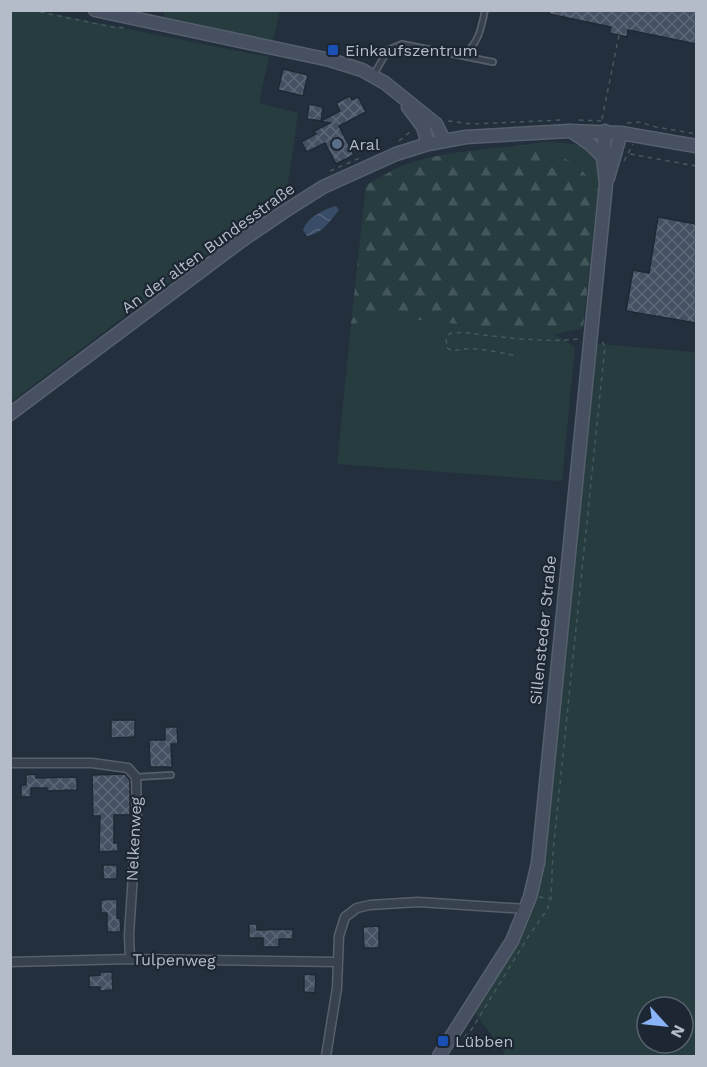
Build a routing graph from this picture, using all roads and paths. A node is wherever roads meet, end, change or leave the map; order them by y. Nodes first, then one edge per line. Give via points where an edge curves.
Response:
1 (31, 10) edge
2 (95, 10) edge
3 (484, 10) edge
4 (130, 28) dead end
5 (619, 35) dead end
6 (463, 55) junction
7 (492, 62) dead end
8 (373, 75) junction
9 (397, 92) junction
10 (592, 120) dead end
11 (638, 122) dead end
12 (436, 124) junction
13 (568, 124) junction
14 (604, 126) junction
15 (621, 133) junction
16 (696, 134) edge
17 (444, 141) junction
18 (428, 144) junction
19 (696, 146) edge
20 (630, 154) dead end
21 (603, 157) junction
22 (696, 166) edge
23 (606, 184) junction
24 (590, 337) junction
25 (513, 355) dead end
26 (10, 414) edge
27 (10, 763) edge
28 (171, 775) dead end
29 (136, 777) junction
30 (526, 909) junction
31 (130, 959) junction
32 (10, 962) edge
33 (338, 963) junction
34 (326, 1056) edge
35 (440, 1056) edge

1 - 4 path
2 - 8 street via 330,60
3 - 6 lane via 479,38
5 - 14 path
6 - 7 lane
6 - 8 lane via 402,44 388,50
8 - 9 street
9 - 12 street
9 - 18 street
10 - 13 path
11 - 16 path
12 - 13 path
12 - 17 street
13 - 14 street, An der alten Bundesstraße
13 - 17 street, An der alten Bundesstraße
13 - 21 street
14 - 15 street, An der alten Bundesstraße
14 - 21 street, Sillensteder Straße
15 - 19 street, An der alten Bundesstraße
15 - 23 street, Sillensteder Straße
17 - 18 street, An der alten Bundesstraße
18 - 26 street, An der alten Bundesstraße via 347,176 282,213
20 - 22 path
21 - 23 street, Sillensteder Straße
23 - 24 street, Sillensteder Straße
24 - 25 path via 533,339 465,332 449,334 446,339 447,348 453,351 477,349
24 - 30 street, Sillensteder Straße via 538,863
27 - 29 street, Nelkenweg via 92,763 128,768
28 - 29 lane
29 - 31 street, Nelkenweg
30 - 33 street via 418,902 357,908 341,926
30 - 35 street, Sillensteder Straße via 512,941
31 - 32 street, Tulpenweg
31 - 33 street, Tulpenweg
33 - 34 street

